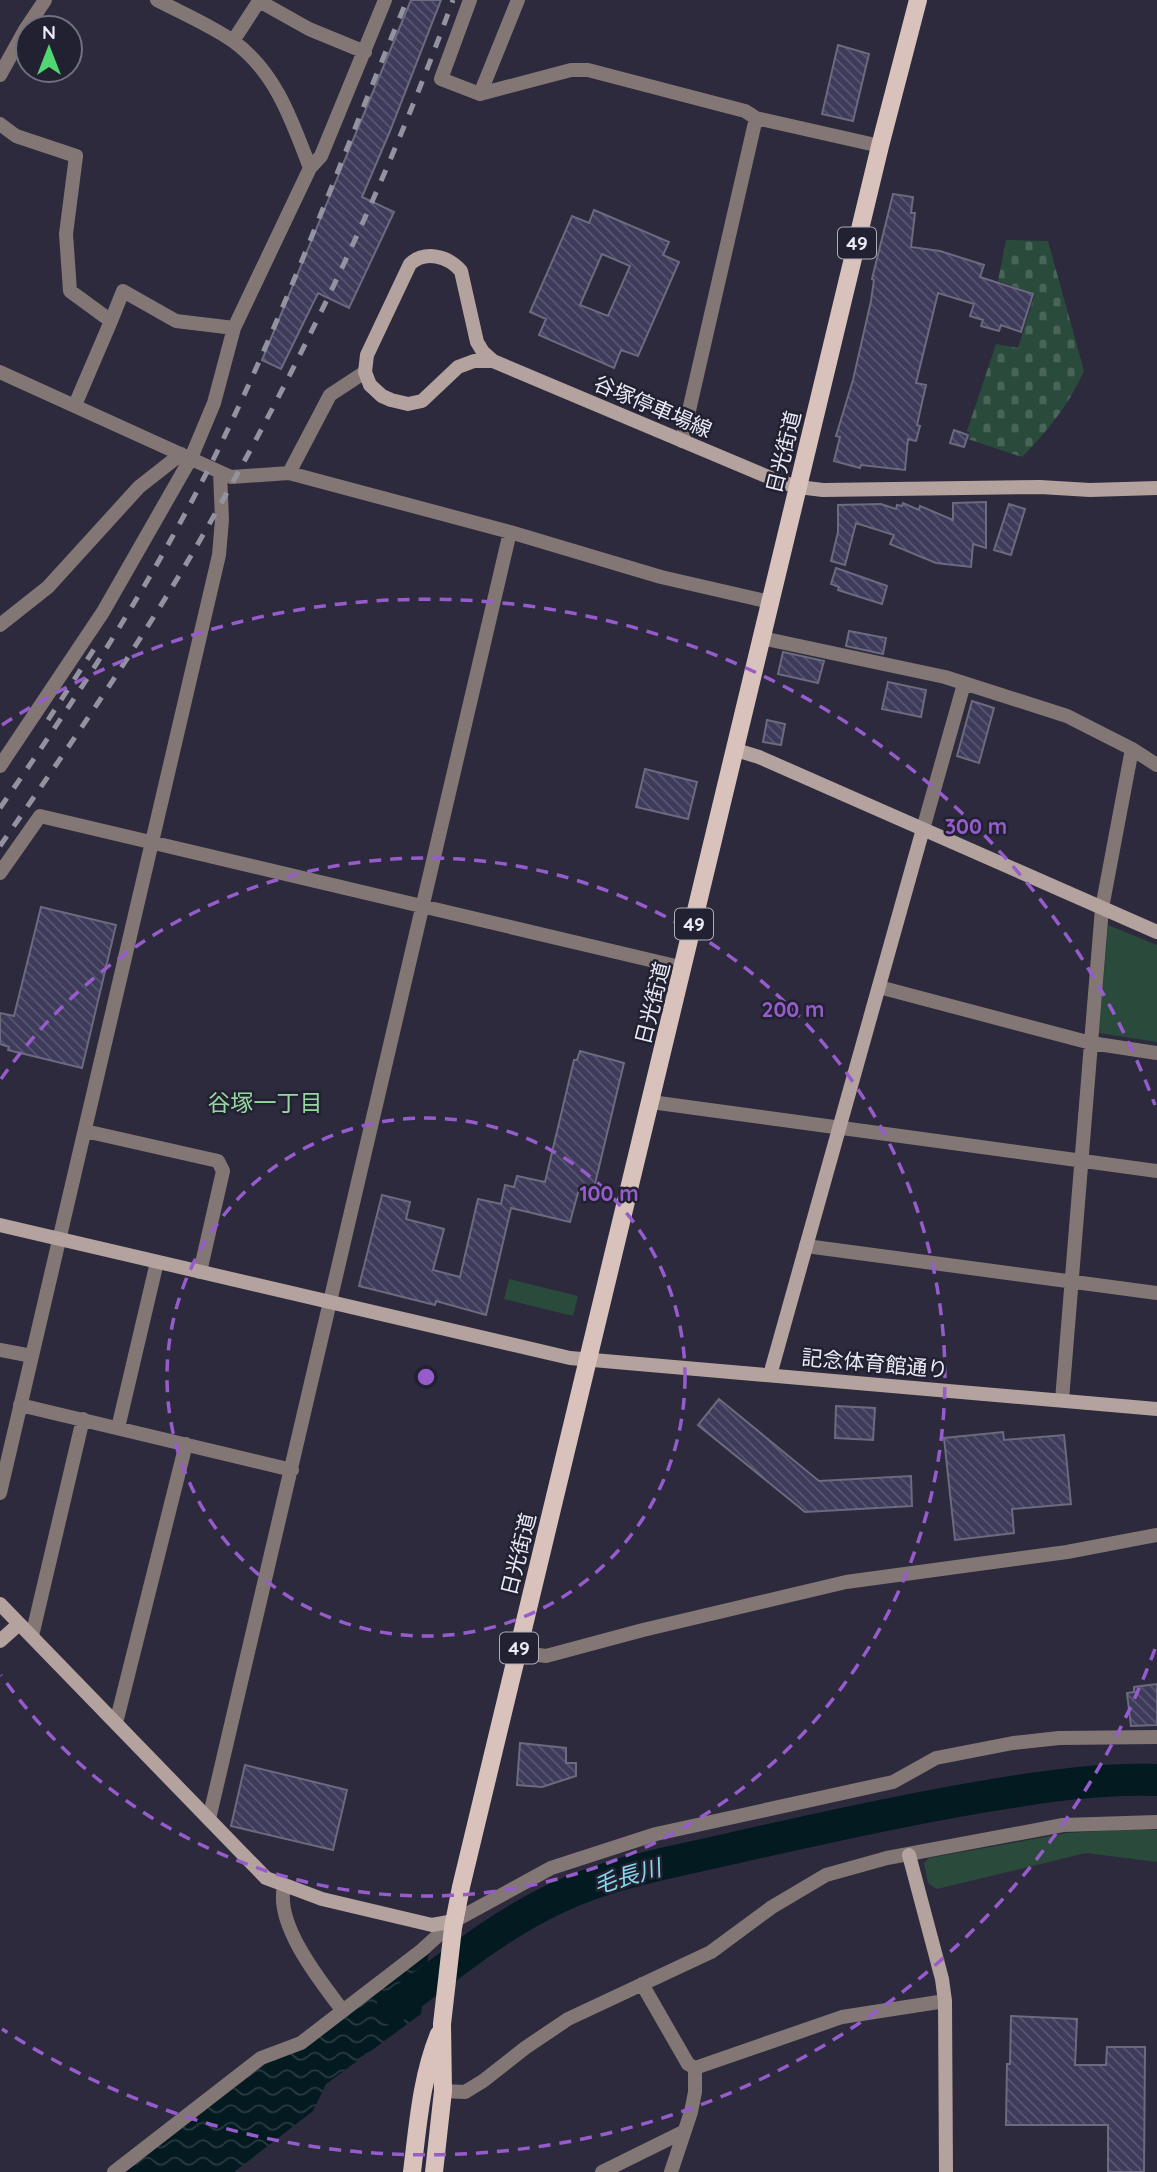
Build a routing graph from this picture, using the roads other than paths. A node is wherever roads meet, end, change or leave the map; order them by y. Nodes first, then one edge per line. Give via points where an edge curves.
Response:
1 (46, 0) edge
2 (157, 0) edge
3 (385, 0) edge
4 (470, 0) edge
5 (518, 0) edge
6 (918, 0) edge
7 (233, 41) junction
8 (365, 52) junction
9 (0, 75) edge
10 (480, 94) junction
11 (757, 117) junction
12 (0, 124) edge
13 (880, 146) junction
14 (310, 168) junction
15 (111, 321) junction
16 (234, 328) junction
17 (493, 360) junction
18 (0, 372) edge
19 (365, 372) junction
20 (75, 405) junction
21 (682, 441) junction
22 (186, 456) junction
23 (220, 472) junction
24 (289, 473) junction
25 (798, 487) junction
26 (1157, 488) edge
27 (510, 532) junction
28 (770, 602) junction
29 (0, 625) edge
30 (762, 638) junction
31 (964, 684) junction
32 (736, 750) junction
33 (1132, 750) junction
34 (1157, 765) edge
35 (0, 766) edge
36 (923, 829) junction
37 (153, 842) junction
38 (0, 873) edge
39 (423, 906) junction
40 (1102, 908) junction
41 (1157, 932) edge
42 (684, 968) junction
43 (879, 987) junction
44 (1091, 1043) junction
45 (1157, 1053) edge
46 (651, 1102) junction
47 (841, 1127) junction
48 (85, 1131) junction
49 (1082, 1161) junction
50 (1157, 1171) edge
51 (0, 1225) edge
52 (61, 1240) junction
53 (806, 1247) junction
54 (157, 1262) junction
55 (200, 1272) junction
56 (1072, 1282) junction
57 (1157, 1293) edge
58 (331, 1303) junction
59 (0, 1350) edge
60 (32, 1356) junction
61 (589, 1361) junction
62 (770, 1375) junction
63 (1062, 1401) junction
64 (20, 1405) junction
65 (1157, 1409) edge
66 (83, 1419) junction
67 (118, 1428) junction
68 (186, 1444) junction
69 (292, 1470) junction
70 (0, 1493) edge
71 (1157, 1535) edge
72 (0, 1604) edge
73 (19, 1624) junction
74 (32, 1636) junction
75 (0, 1641) edge
76 (517, 1652) junction
77 (116, 1723) junction
78 (1157, 1737) edge
79 (209, 1819) junction
80 (1157, 1822) edge
81 (909, 1854) junction
82 (284, 1887) junction
83 (453, 1928) junction
84 (642, 1983) junction
85 (944, 2000) junction
86 (343, 2011) junction
87 (443, 2019) junction
88 (695, 2068) junction
89 (443, 2091) junction
90 (683, 2132) junction
91 (114, 2172) edge
92 (412, 2172) edge
93 (434, 2172) edge
94 (602, 2172) edge
95 (670, 2172) edge
96 (946, 2172) edge

1 - 9 street
2 - 7 street
3 - 8 street
4 - 10 street via 441,79
5 - 10 street
6 - 13 main road, 日光街道 / 49
7 - 8 street via 259,1 309,29
7 - 14 street via 268,76 289,113
8 - 14 street via 321,156
10 - 11 street via 571,70 588,70
11 - 13 street
11 - 21 street
12 - 15 street via 16,136 76,156 66,234 70,291
13 - 25 main road, 日光街道 / 49
14 - 16 street
15 - 16 street via 123,291 176,321
15 - 20 street
16 - 22 street via 214,403
17 - 19 street via 474,360 458,367 422,401 408,404 382,397
17 - 19 street via 477,341 460,271 435,255 425,255 410,264 367,355
17 - 21 street, 谷塚停車場線
18 - 20 street
19 - 24 street via 330,395
20 - 22 street
21 - 25 street, 谷塚停車場線
22 - 23 street
22 - 29 street via 138,488 47,587
22 - 35 street via 103,612
23 - 24 street via 231,477
23 - 37 street via 219,555
24 - 27 street
25 - 26 street, 谷塚停車場線
25 - 28 main road, 日光街道 / 49
27 - 28 street via 661,577
27 - 39 street
28 - 30 main road, 日光街道 / 49
30 - 31 street
30 - 32 main road, 日光街道 / 49
31 - 33 street via 1067,716
31 - 36 street
32 - 36 street
32 - 42 main road, 日光街道 / 49
33 - 34 street
33 - 40 street
36 - 40 street
36 - 43 street
37 - 38 street via 40,816
37 - 39 street
37 - 48 street
39 - 42 street
39 - 58 street
40 - 41 street
40 - 44 street
42 - 46 main road, 日光街道 / 49
43 - 44 street
43 - 47 street
44 - 45 street
44 - 49 street
46 - 47 street
46 - 61 main road, 日光街道 / 49
47 - 49 street
47 - 53 street
48 - 52 street
48 - 55 street via 218,1161 223,1171
49 - 50 street
49 - 56 street
51 - 52 street, 記念体育館通り
52 - 54 street, 記念体育館通り
52 - 60 street
53 - 56 street
53 - 62 street
54 - 55 street, 記念体育館通り
54 - 67 street
55 - 58 street, 記念体育館通り
56 - 57 street
56 - 63 street
58 - 61 street, 記念体育館通り
58 - 69 street
59 - 60 street
60 - 64 street
61 - 62 street, 記念体育館通り
61 - 76 main road, 日光街道 / 49
62 - 63 street, 記念体育館通り
63 - 65 street, 記念体育館通り
64 - 66 street
64 - 70 street
66 - 67 street
66 - 74 street
67 - 68 street
68 - 69 street
68 - 77 street
69 - 79 street
71 - 76 street via 846,1583 546,1656
72 - 73 street
73 - 74 street
73 - 75 street
74 - 77 street
76 - 83 main road, 日光街道 / 49
77 - 79 street
78 - 83 street via 1047,1739 936,1758 893,1782 656,1834 571,1861 519,1885
79 - 82 street via 266,1878
80 - 81 street via 1063,1825
81 - 84 street via 826,1875 711,1952
81 - 85 street
82 - 83 street
82 - 86 street via 282,1907 294,1934
83 - 86 street
83 - 87 main road, 49
84 - 88 street via 688,2064
84 - 89 street via 568,2019 465,2092
85 - 88 street via 842,2017
85 - 96 street
86 - 91 street via 302,2043 261,2058
87 - 89 main road, 49
87 - 92 main road, 49 via 420,2106
88 - 90 street via 695,2092
89 - 93 main road, 49
90 - 94 street
90 - 95 street

